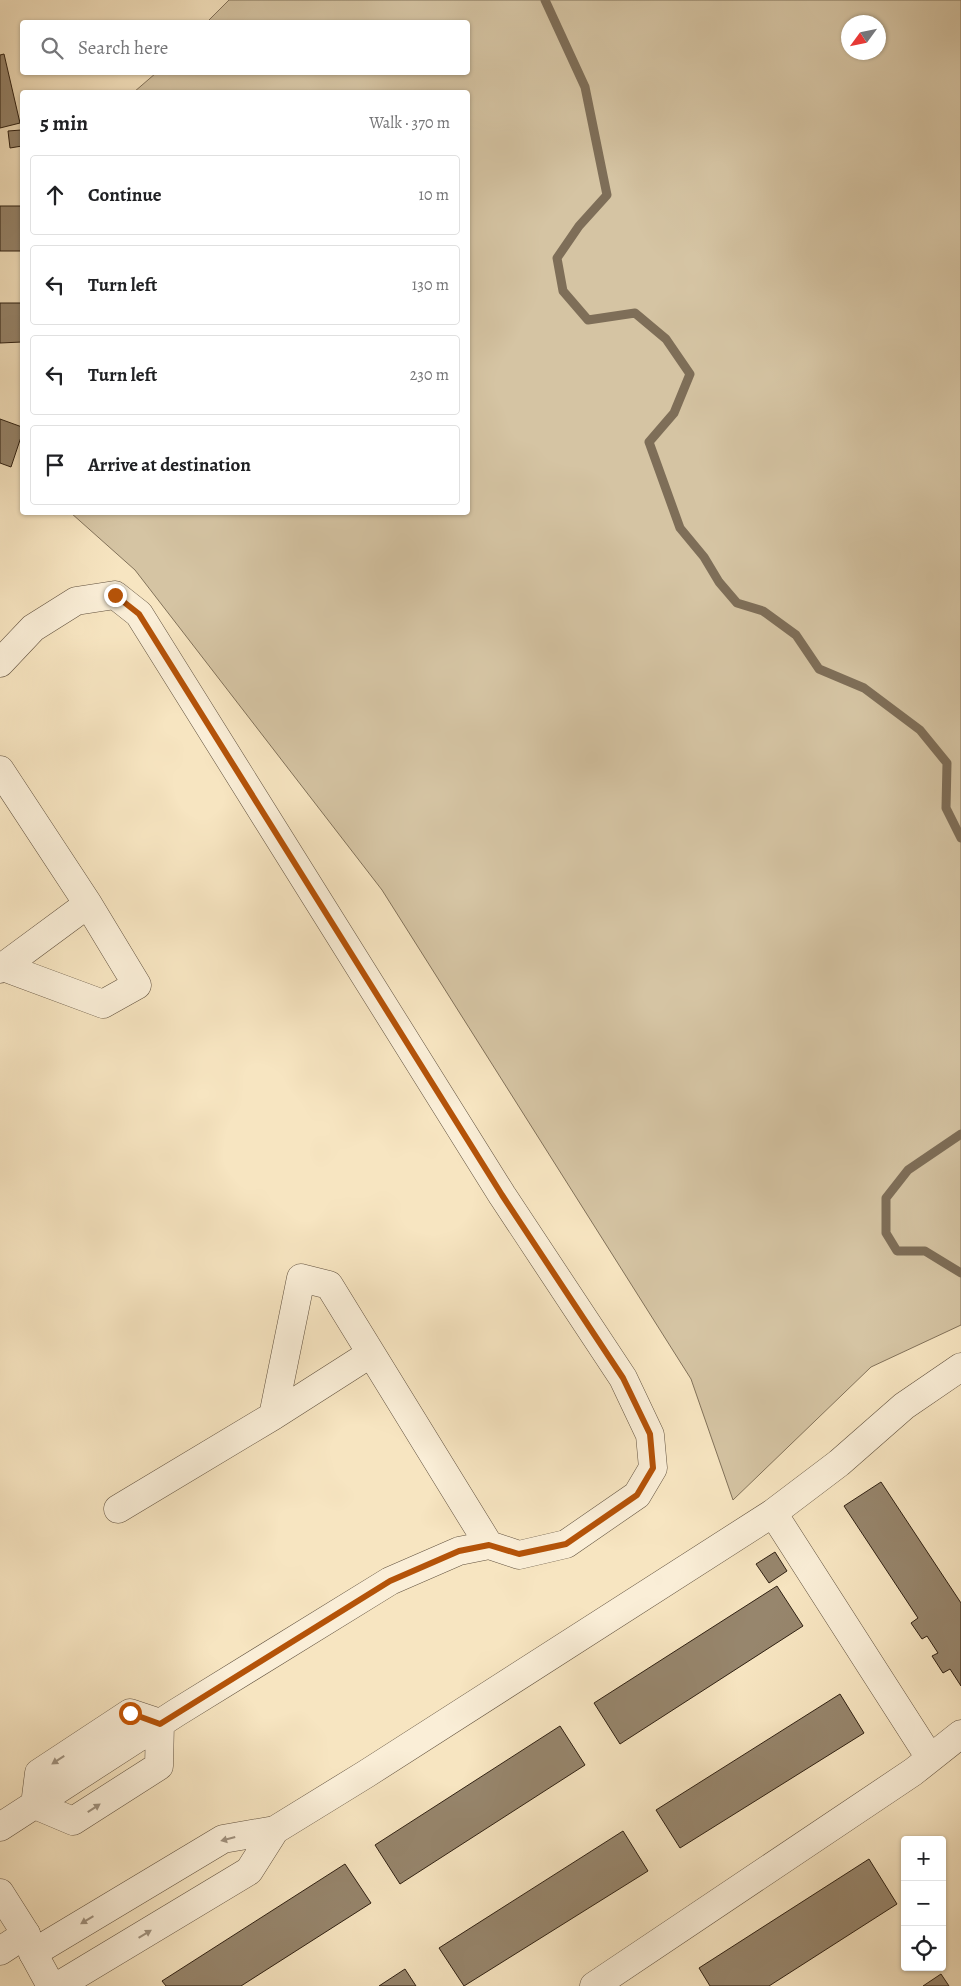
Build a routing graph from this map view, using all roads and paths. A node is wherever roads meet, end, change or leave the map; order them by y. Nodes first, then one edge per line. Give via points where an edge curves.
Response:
1 (0, 663) edge
2 (0, 770) edge
3 (88, 904) junction
4 (1, 968) edge
5 (370, 1354) junction
6 (961, 1368) edge
7 (273, 1416) junction
8 (118, 1509) dead end
9 (773, 1513) junction
10 (489, 1545) junction
11 (160, 1724) junction
12 (961, 1734) edge
13 (95, 1751) junction
14 (930, 1758) junction
15 (122, 1790) junction
16 (35, 1805) junction
17 (0, 1827) edge
18 (275, 1830) junction
19 (0, 1893) edge
20 (30, 1944) junction
21 (0, 1951) edge
22 (51, 1986) edge
23 (58, 1986) edge
24 (594, 1986) edge

1 - 10 street via 34,628 76,601 115,595 139,614 502,1195 623,1378 650,1434 653,1468 637,1495 566,1544 519,1554
2 - 3 street
3 - 4 street
3 - 4 street via 137,985 103,1004
5 - 7 street
5 - 7 street via 329,1285 301,1278
5 - 10 street
6 - 9 street via 904,1406 839,1463
7 - 8 street
9 - 14 street
9 - 18 street
10 - 11 street via 459,1551 390,1581
11 - 13 street via 130,1713
11 - 15 street via 159,1766
12 - 14 street
13 - 15 street
13 - 16 street via 39,1773
14 - 24 street
16 -> 15 street via 73,1821
16 - 17 street
18 -> 20 street via 223,1839
23 -> 18 street via 249,1871
19 - 20 street
20 - 21 street
20 - 22 street

